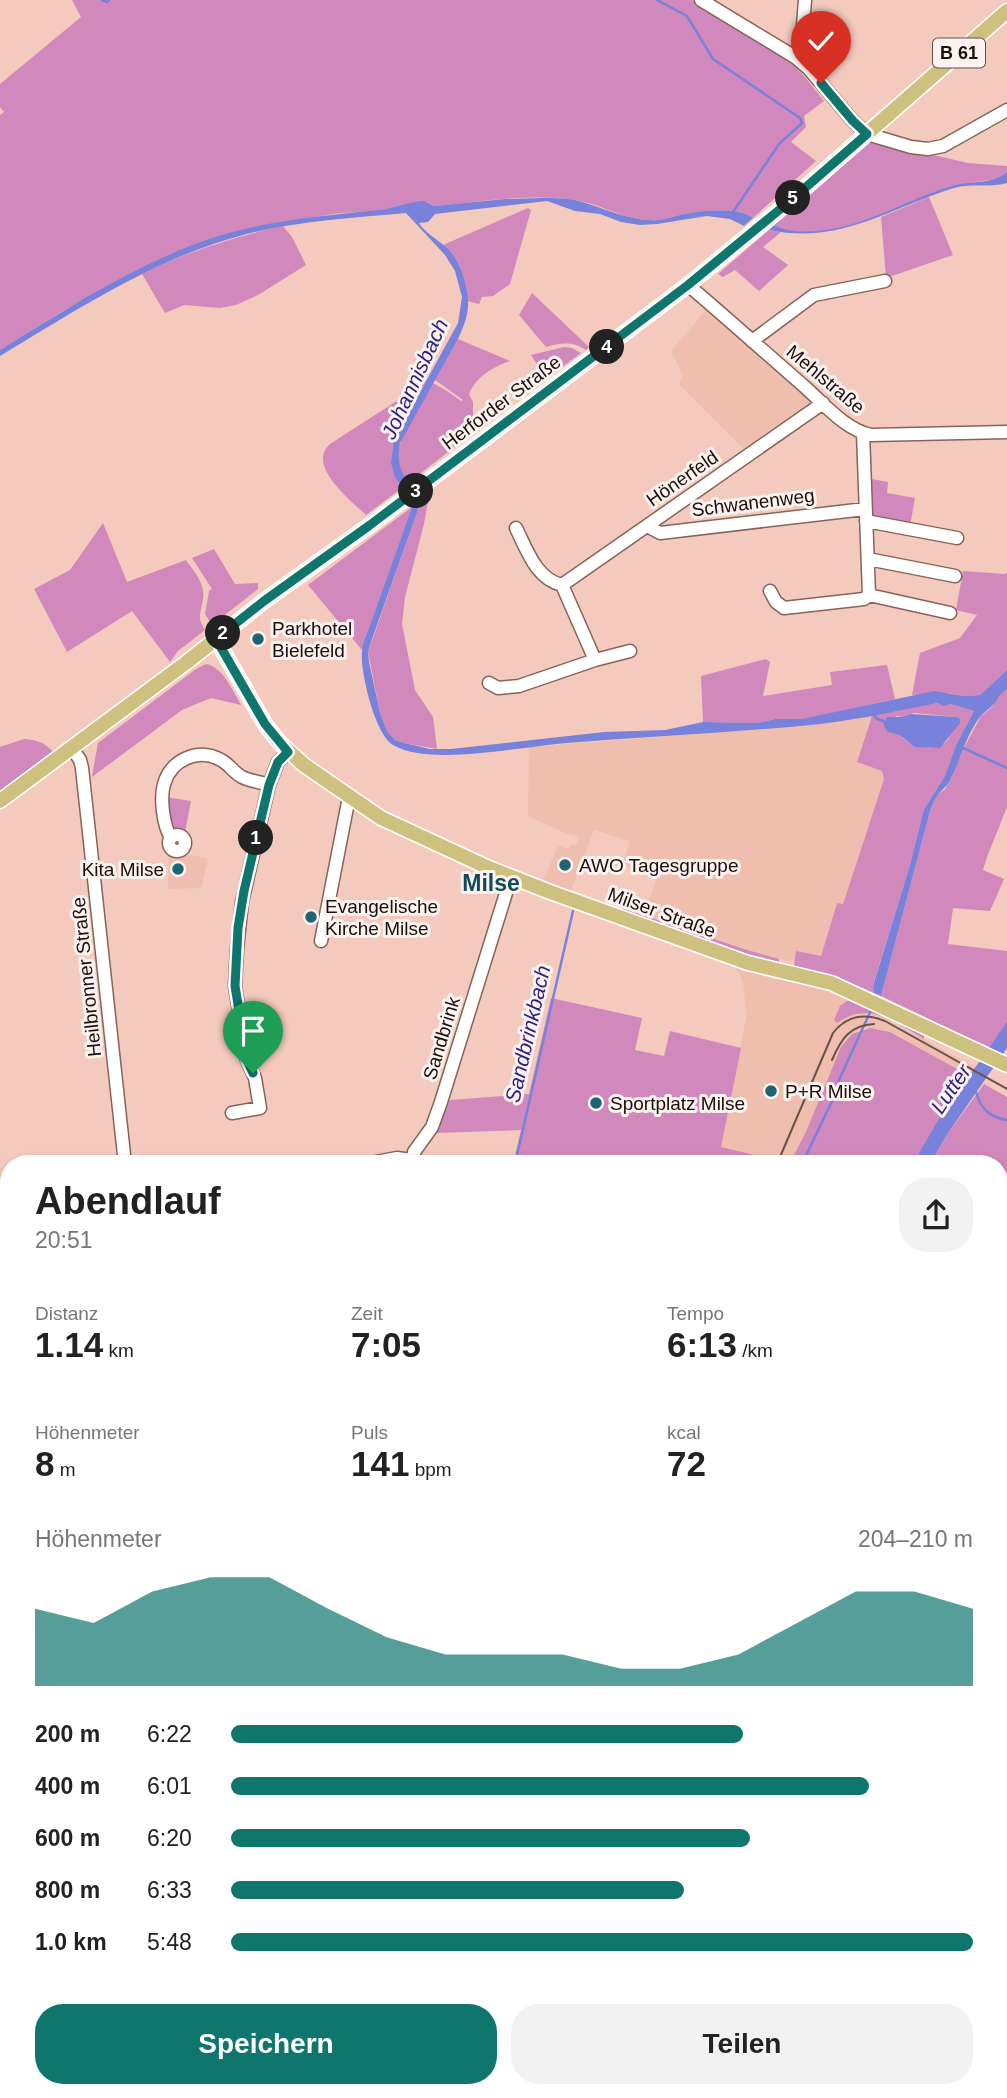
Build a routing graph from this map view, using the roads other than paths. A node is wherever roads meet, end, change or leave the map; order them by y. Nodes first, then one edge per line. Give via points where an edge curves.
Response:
1 (701, 0) edge
2 (805, 0) edge
3 (1007, 11) edge
4 (795, 57) junction
5 (1007, 110) edge
6 (867, 134) junction
7 (885, 281) dead end
8 (688, 285) junction
9 (752, 341) junction
10 (823, 403) junction
11 (1007, 432) edge
12 (863, 433) junction
13 (866, 515) junction
14 (647, 526) junction
15 (516, 528) dead end
16 (957, 538) dead end
17 (868, 559) junction
18 (955, 576) dead end
19 (562, 585) junction
20 (770, 591) dead end
21 (869, 595) junction
22 (950, 613) dead end
23 (216, 639) junction
24 (629, 651) dead end
25 (595, 660) junction
26 (489, 683) dead end
27 (72, 748) junction
28 (288, 752) junction
29 (269, 785) junction
30 (349, 797) junction
31 (0, 801) edge
32 (171, 838) dead end
33 (511, 877) junction
34 (321, 941) dead end
35 (1007, 1065) edge
36 (232, 1113) dead end
37 (124, 1155) edge
38 (413, 1155) edge

1 - 4 street
2 - 4 street via 802,38
3 - 6 main road, Herforder Straße / B 61
4 - 6 street
5 - 6 street via 936,148 911,147
6 - 8 main road, Herforder Straße / B 61
7 - 9 street via 814,295
8 - 9 street, Mehlstraße
8 - 23 main road, Herforder Straße / B 61
9 - 10 street, Mehlstraße
10 - 12 street, Mehlstraße
10 - 14 street, Hönerfeld
11 - 12 street, Mehlstraße
12 - 13 street
13 - 14 street, Schwanenweg via 660,533
13 - 16 street, Schwanenweg
13 - 17 street
14 - 19 street, Hönerfeld
15 - 19 street via 539,572
17 - 18 street
17 - 21 street
19 - 25 street
20 - 21 street via 784,608
21 - 22 street
23 - 27 main road, Herforder Straße / B 61
23 - 28 main road, Milser Straße via 265,724
24 - 25 street
25 - 26 street via 519,686 498,688
27 - 31 main road, Herforder Straße / B 61
27 - 37 street, Heilbronner Straße via 82,768
28 - 29 street via 278,762
28 - 30 main road, Milser Straße
29 - 32 street via 242,777 212,756 183,759 169,773 163,788
29 - 36 street via 242,902 235,979 247,1060 260,1108
30 - 33 main road, Milser Straße via 391,823
30 - 34 street
33 - 35 main road, Milser Straße via 748,963 820,980
33 - 38 street, Sandbrink via 441,1102 432,1127

